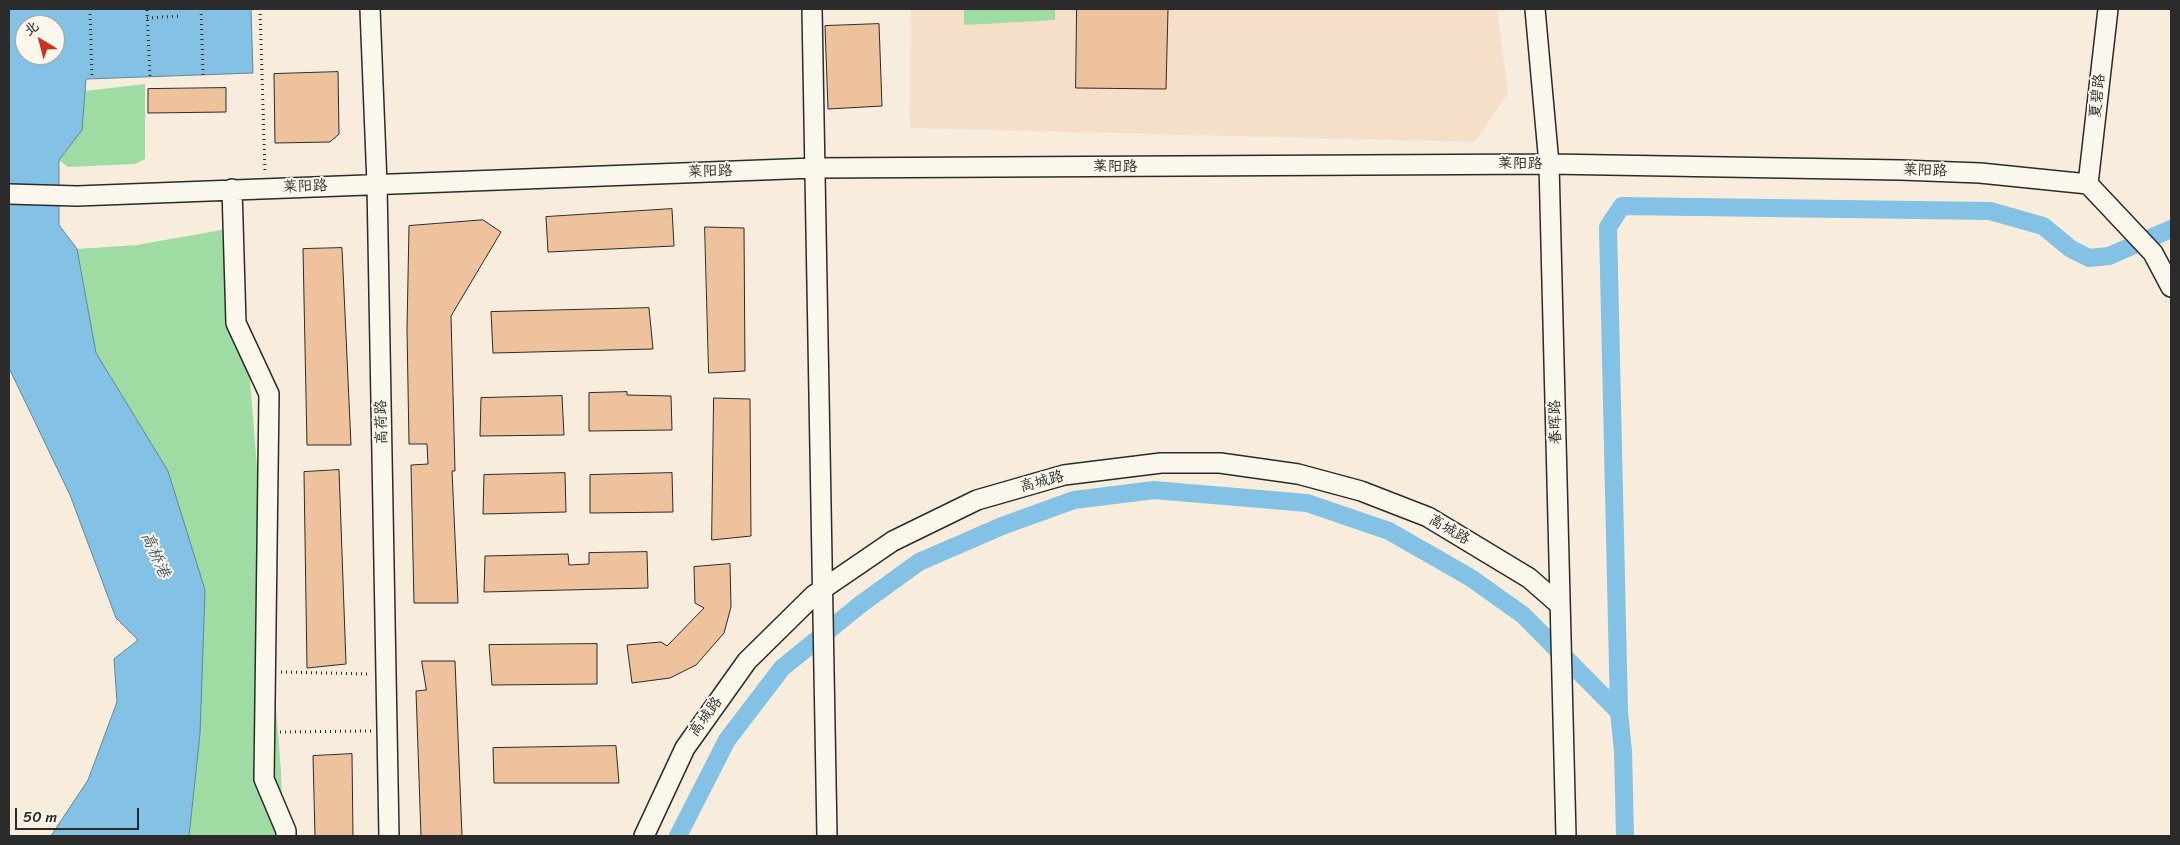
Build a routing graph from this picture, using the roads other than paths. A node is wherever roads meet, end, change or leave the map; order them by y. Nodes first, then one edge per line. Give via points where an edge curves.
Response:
1 (370, 9) edge
2 (812, 9) edge
3 (1536, 9) edge
4 (2108, 9) edge
5 (1549, 164) junction
6 (814, 168) junction
7 (377, 184) junction
8 (2088, 184) junction
9 (232, 189) junction
10 (9, 194) edge
11 (2171, 287) edge
12 (822, 590) junction
13 (1560, 605) junction
14 (286, 836) edge
15 (389, 836) edge
16 (644, 836) edge
17 (827, 836) edge
18 (1566, 836) edge

1 - 7 street, 高荷路
2 - 6 street
3 - 5 street, 春晖路
4 - 8 street, 夏碧路
5 - 6 street, 莱阳路
5 - 8 street, 莱阳路 via 1901,170 1980,173
5 - 13 street, 春晖路
6 - 7 street, 莱阳路
6 - 12 street
7 - 9 street, 莱阳路
7 - 15 street, 高荷路
8 - 11 street via 2149,249
9 - 10 street, 莱阳路 via 77,196
9 - 14 street via 236,323 269,394 264,779
12 - 13 street, 高城路 via 893,541 978,500 1064,475 1162,463 1220,463 1298,474 1362,491 1428,517 1529,578
12 - 16 street, 高城路 via 741,669 684,748
12 - 17 street
13 - 18 street, 春晖路

